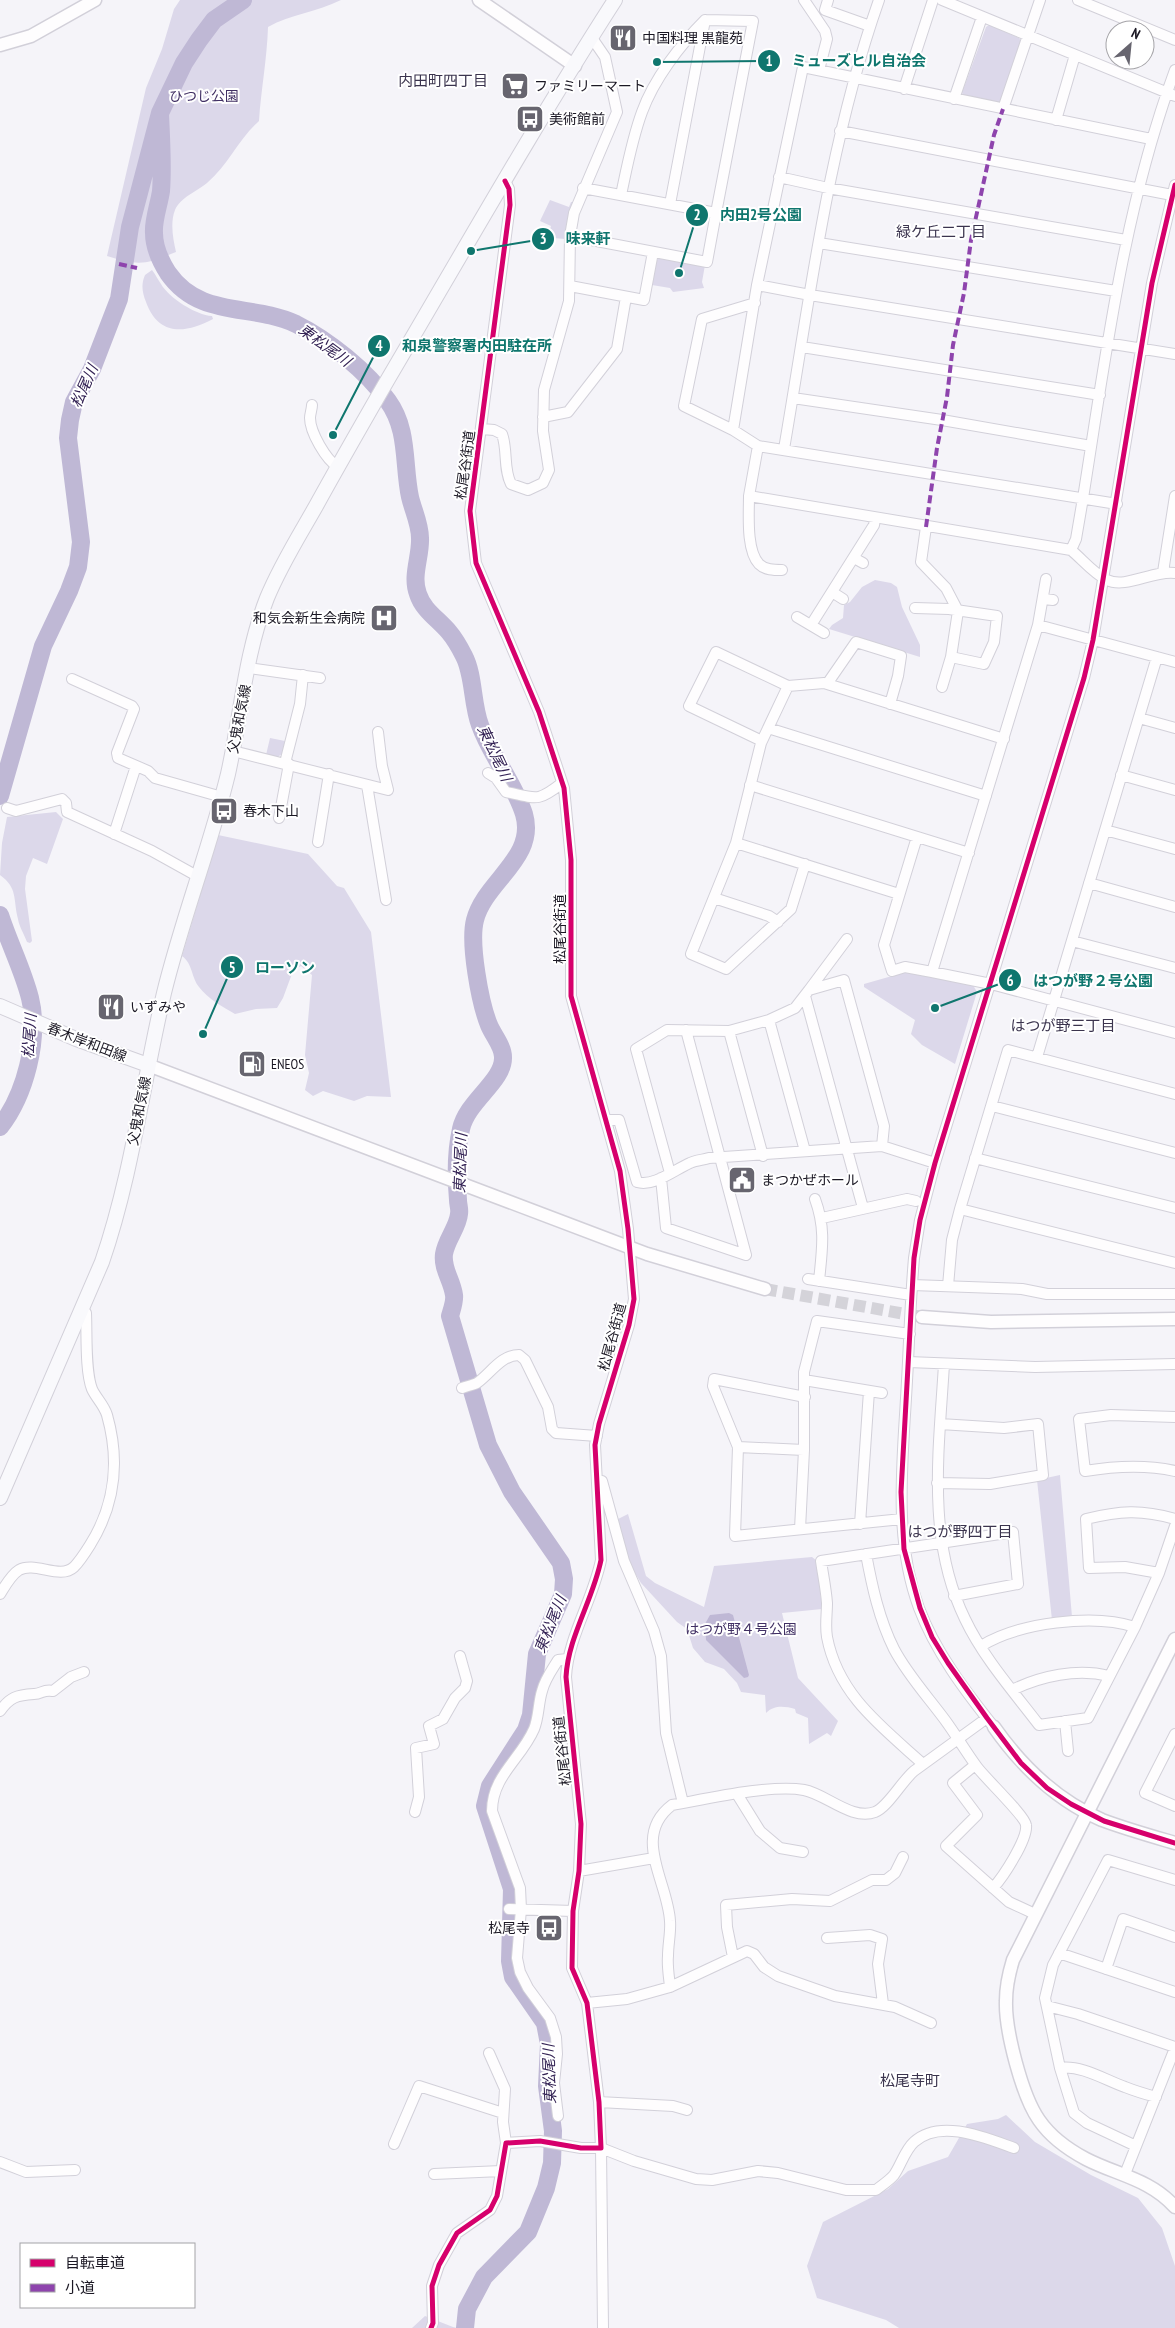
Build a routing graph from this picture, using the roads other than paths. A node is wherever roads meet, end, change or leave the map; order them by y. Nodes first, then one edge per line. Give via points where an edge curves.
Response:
1 (95, 0) edge
2 (479, 0) edge
3 (615, 0) edge
4 (804, 0) edge
5 (828, 0) edge
6 (879, 0) edge
7 (933, 0) edge
8 (942, 0) edge
9 (1040, 0) edge
10 (1078, 0) edge
11 (982, 16) junction
12 (705, 20) junction
13 (870, 26) junction
14 (1027, 36) junction
15 (592, 38) junction
16 (1175, 40) edge
17 (0, 45) edge
18 (1075, 55) junction
19 (575, 66) junction
20 (819, 70) junction
21 (1175, 70) edge
22 (854, 77) junction
23 (904, 89) junction
24 (1171, 94) edge
25 (954, 99) junction
26 (1003, 109) junction
27 (1056, 120) junction
28 (840, 131) junction
29 (1151, 139) junction
30 (779, 177) junction
31 (505, 181) junction
32 (583, 188) junction
33 (828, 188) junction
34 (1138, 188) junction
35 (1174, 190) edge
36 (621, 195) junction
37 (670, 204) junction
38 (716, 214) junction
39 (570, 236) junction
40 (1126, 240) junction
41 (818, 243) junction
42 (653, 252) junction
43 (757, 285) junction
44 (570, 286) junction
45 (1116, 291) junction
46 (810, 296) junction
47 (626, 297) junction
48 (756, 303) junction
49 (1108, 344) junction
50 (802, 347) junction
51 (1142, 349) junction
52 (1175, 354) edge
53 (1100, 394) junction
54 (793, 398) junction
55 (312, 405) dead end
56 (543, 417) junction
57 (482, 429) junction
58 (733, 430) junction
59 (758, 446) junction
60 (1091, 446) junction
61 (784, 449) junction
62 (338, 467) junction
63 (749, 496) junction
64 (1175, 496) edge
65 (1083, 498) junction
66 (1117, 504) junction
67 (875, 518) junction
68 (926, 527) junction
69 (1071, 550) junction
70 (782, 570) dead end
71 (1164, 572) junction
72 (1175, 573) edge
73 (1046, 579) dead end
74 (1105, 579) junction
75 (832, 592) junction
76 (843, 600) dead end
77 (915, 608) dead end
78 (958, 611) junction
79 (797, 617) dead end
80 (811, 625) junction
81 (1038, 626) junction
82 (824, 633) dead end
83 (1094, 640) junction
84 (951, 656) junction
85 (1156, 657) junction
86 (1175, 662) edge
87 (249, 668) junction
88 (303, 676) junction
89 (320, 678) dead end
90 (72, 679) dead end
91 (827, 684) junction
92 (788, 686) junction
93 (942, 687) dead end
94 (890, 704) junction
95 (1139, 718) junction
96 (768, 728) junction
97 (1175, 728) edge
98 (378, 732) dead end
99 (1004, 739) junction
100 (762, 741) junction
101 (233, 751) junction
102 (287, 764) junction
103 (136, 766) junction
104 (488, 772) dead end
105 (329, 774) junction
106 (1122, 775) junction
107 (562, 783) junction
108 (368, 784) junction
109 (750, 786) junction
110 (1175, 790) edge
111 (986, 796) junction
112 (222, 797) junction
113 (7, 808) dead end
114 (279, 818) dead end
115 (1105, 830) junction
116 (114, 834) junction
117 (917, 837) junction
118 (318, 842) dead end
119 (736, 843) junction
120 (1175, 849) edge
121 (969, 853) junction
122 (805, 864) junction
123 (197, 876) junction
124 (1089, 883) junction
125 (899, 894) junction
126 (714, 898) junction
127 (386, 900) dead end
128 (1175, 907) edge
129 (778, 922) junction
130 (847, 939) dead end
131 (1072, 941) junction
132 (1175, 968) edge
133 (932, 972) junction
134 (991, 984) junction
135 (807, 993) junction
136 (1052, 1001) junction
137 (0, 1006) edge
138 (768, 1020) junction
139 (686, 1030) junction
140 (729, 1031) junction
141 (1175, 1033) edge
142 (1036, 1057) junction
143 (148, 1065) junction
144 (1175, 1094) edge
145 (992, 1106) junction
146 (607, 1120) junction
147 (882, 1146) junction
148 (847, 1150) junction
149 (805, 1152) junction
150 (1175, 1152) edge
151 (763, 1156) junction
152 (974, 1158) junction
153 (719, 1159) junction
154 (935, 1163) junction
155 (666, 1176) junction
156 (816, 1199) dead end
157 (916, 1201) dead end
158 (863, 1208) junction
159 (1175, 1208) edge
160 (960, 1209) junction
161 (822, 1218) junction
162 (630, 1247) junction
163 (1175, 1263) edge
164 (948, 1286) junction
165 (764, 1289) tunnel mouth
166 (911, 1290) junction
167 (1175, 1294) edge
168 (82, 1308) junction
169 (922, 1317) tunnel mouth
170 (1175, 1319) edge
171 (910, 1334) junction
172 (908, 1362) junction
173 (944, 1364) junction
174 (1175, 1364) edge
175 (804, 1380) junction
176 (462, 1388) dead end
177 (869, 1390) junction
178 (882, 1393) dead end
179 (805, 1397) junction
180 (1175, 1416) edge
181 (940, 1424) junction
182 (597, 1436) junction
183 (738, 1447) junction
184 (804, 1450) junction
185 (597, 1466) junction
186 (1175, 1471) edge
187 (937, 1483) junction
188 (2, 1491) edge
189 (902, 1519) junction
190 (1175, 1519) edge
191 (860, 1524) junction
192 (1175, 1526) edge
193 (800, 1529) junction
194 (941, 1542) junction
195 (904, 1548) junction
196 (866, 1554) junction
197 (1159, 1574) junction
198 (0, 1594) edge
199 (954, 1596) junction
200 (1134, 1627) junction
201 (1175, 1639) edge
202 (981, 1646) junction
203 (460, 1656) dead end
204 (567, 1659) junction
205 (84, 1672) dead end
206 (1109, 1676) junction
207 (1012, 1690) junction
208 (0, 1711) edge
209 (1065, 1721) junction
210 (990, 1722) junction
211 (1175, 1734) edge
212 (958, 1738) junction
213 (1068, 1751) dead end
214 (922, 1764) junction
215 (976, 1765) junction
216 (737, 1794) junction
217 (683, 1803) junction
218 (1175, 1806) edge
219 (414, 1812) dead end
220 (1087, 1813) junction
221 (1175, 1843) edge
222 (803, 1852) dead end
223 (903, 1857) dead end
224 (654, 1858) junction
225 (579, 1871) junction
226 (1175, 1880) edge
227 (993, 1888) junction
228 (516, 1909) junction
229 (573, 1911) junction
230 (1035, 1914) junction
231 (1175, 1937) edge
232 (827, 1938) dead end
233 (1058, 1953) junction
234 (733, 1957) junction
235 (1106, 1969) junction
236 (670, 1987) junction
237 (1175, 1992) edge
238 (586, 2003) junction
239 (883, 2004) junction
240 (1047, 2006) junction
241 (931, 2023) dead end
242 (1175, 2048) edge
243 (489, 2052) dead end
244 (1060, 2068) junction
245 (1156, 2097) junction
246 (599, 2102) junction
247 (687, 2110) dead end
248 (503, 2113) junction
249 (558, 2116) dead end
250 (506, 2143) junction
251 (394, 2144) dead end
252 (1136, 2146) junction
253 (601, 2148) junction
254 (1014, 2148) dead end
255 (0, 2162) edge
256 (75, 2170) dead end
257 (501, 2170) junction
258 (434, 2174) dead end
259 (1125, 2174) junction
260 (1175, 2207) edge
261 (430, 2328) edge
262 (603, 2328) edge

1 - 17 street via 30,36
2 - 19 street
3 - 15 main road, 父鬼和気線
4 - 20 street via 827,39
5 - 13 street via 825,10
6 - 13 street
7 - 23 street
8 - 11 street
9 - 14 street
10 - 16 street
11 - 14 street
11 - 25 street
12 - 36 street via 686,41 646,104 632,142
12 - 37 street
12 - 38 street via 752,21
13 - 22 street
14 - 18 street
14 - 26 street
15 - 19 main road, 父鬼和気線
15 - 32 street via 605,57 617,112
18 - 24 street
18 - 27 street
19 - 31 main road, 父鬼和気線
20 - 22 street
20 - 30 street via 803,67
21 - 24 street
22 - 23 street
22 - 28 street
23 - 25 street
24 - 29 street
25 - 26 street
26 - 27 street
27 - 29 street
28 - 33 street
28 - 34 street
29 - 34 street
30 - 33 street
30 - 43 street
31 - 57 street, 松尾谷街道 via 510,205
31 - 62 main road, 父鬼和気線
32 - 36 street
32 - 39 street
33 - 40 street
33 - 41 street
34 - 35 street
34 - 40 street
35 - 51 street via 1154,274
36 - 37 street
37 - 38 street
38 - 42 street via 707,262
39 - 42 street
39 - 44 street
40 - 45 street
41 - 45 street
41 - 46 street
42 - 47 street via 644,300
43 - 46 street
43 - 48 street
44 - 47 street
44 - 56 street via 569,301 544,390
45 - 49 street
46 - 49 street
46 - 50 street
47 - 56 street via 617,349 568,412
48 - 58 street
48 - 58 street via 702,318 684,406
49 - 51 street
49 - 53 street
50 - 53 street
50 - 54 street
51 - 52 street
51 - 66 street
53 - 60 street
54 - 60 street
54 - 61 street
55 - 62 street via 310,418 323,451
56 - 57 street via 549,470 543,483 528,490 511,484 502,434
57 - 107 street, 松尾谷街道 via 470,511 476,563 540,712
58 - 59 street
59 - 61 street
59 - 63 street
60 - 65 street
61 - 65 street
62 - 87 main road, 父鬼和気線 via 266,600
63 - 67 street
63 - 70 street via 753,552 759,563 769,570
64 - 71 street
65 - 66 street
65 - 69 street
66 - 74 street
67 - 68 street
67 - 75 street via 858,561
68 - 69 street
68 - 78 street via 921,562 946,588
69 - 74 street
71 - 72 street
71 - 74 street via 1116,583
73 - 81 street via 1048,599
74 - 83 street
75 - 76 street
75 - 80 street
77 - 78 street
78 - 84 street
78 - 84 street via 997,616 995,635 984,664
79 - 80 street
80 - 82 street
81 - 83 street
81 - 99 street
83 - 85 street
83 - 134 street
84 - 93 street
85 - 86 street
85 - 95 street
87 - 88 street
87 - 101 main road, 父鬼和気線
88 - 89 street
88 - 102 street
90 - 103 street via 132,706 134,709 117,753 118,758
91 - 92 street
91 - 94 street
91 - 94 street via 856,642 901,656
92 - 96 street
92 - 100 street via 716,652 689,706
94 - 99 street
95 - 97 street
95 - 106 street
96 - 100 street
96 - 111 street
98 - 108 street via 388,790
99 - 111 street
100 - 109 street
101 - 102 street
101 - 112 main road, 父鬼和気線
102 - 105 street
102 - 114 street
103 - 112 street via 155,778
103 - 116 street
104 - 107 street via 506,792 536,798 546,796
105 - 108 street
105 - 118 street
106 - 110 street
106 - 115 street
107 - 146 street, 松尾谷街道 via 571,860 571,996
108 - 127 street
109 - 117 street
109 - 119 street
111 - 121 street
112 - 123 main road, 父鬼和気線
113 - 116 street via 16,811 62,799 67,812
115 - 120 street
115 - 124 street
116 - 123 street
117 - 121 street
117 - 125 street
119 - 122 street
119 - 126 street
121 - 133 street
122 - 125 street
122 - 129 street via 791,909
123 - 143 main road, 父鬼和気線 via 165,988
124 - 128 street
124 - 131 street
125 - 133 street via 884,945 892,971 905,967
126 - 129 street
126 - 129 street via 690,954 726,969
130 - 135 street
131 - 132 street
131 - 136 street
133 - 134 street
134 - 136 street
134 - 154 street
135 - 138 street via 795,1008
135 - 147 street via 844,980 884,1126
135 - 148 street
136 - 141 street
136 - 142 street
137 - 143 main road, 春木岸和田線 via 76,1039
138 - 140 street
138 - 149 street
139 - 140 street
139 - 153 street
139 - 155 street via 667,1030 636,1048
140 - 151 street
142 - 144 street
142 - 145 street via 1008,1050
143 - 162 street
143 - 168 main road, 父鬼和気線 via 135,1138 111,1236
145 - 150 street
145 - 152 street
146 - 155 street via 619,1120 637,1182
146 - 162 street, 松尾谷街道 via 620,1170
147 - 148 street
147 - 154 street
148 - 149 street
148 - 158 street
149 - 151 street
151 - 153 street
152 - 159 street
152 - 160 street
153 - 155 street via 692,1162
153 - 155 street via 746,1255 666,1228
154 - 166 street via 920,1220
156 - 161 street
157 - 158 street via 908,1199
158 - 161 street
160 - 163 street
160 - 164 street via 952,1240
161 - 166 street via 824,1239 814,1280 853,1281
162 - 165 street
162 - 182 street, 松尾谷街道 via 634,1299
164 - 166 street
164 - 167 street via 1022,1289 1047,1294
166 - 171 street
168 - 188 main road, 父鬼和気線
168 - 198 street via 86,1313 92,1389 106,1412 111,1431 112,1496 104,1522 73,1568 63,1571 31,1567 20,1570 9,1579
169 - 170 street via 991,1322
171 - 172 street
171 - 175 street via 816,1321
172 - 173 street
172 - 189 street
173 - 174 street via 1035,1367
173 - 181 street
175 - 177 street
175 - 179 street
176 - 182 street via 476,1383 490,1369 513,1355 519,1355 526,1360 548,1407 552,1429 556,1433
177 - 178 street
177 - 191 street
179 - 183 street via 714,1379 713,1386
179 - 184 street
180 - 186 street via 1119,1415 1079,1419 1085,1471 1111,1466
181 - 187 street
181 - 187 street via 1004,1428 1038,1424 1043,1475 990,1484
182 - 185 street, 松尾谷街道
183 - 184 street
183 - 193 street via 731,1536
184 - 193 street
185 - 204 street, 松尾谷街道 via 601,1560
185 - 217 street via 624,1561 654,1631 661,1656 666,1733
187 - 194 street
189 - 191 street
189 - 195 street
190 - 197 street via 1130,1511 1086,1519 1089,1568 1125,1567
191 - 193 street
192 - 197 street
194 - 195 street
194 - 199 street
194 - 199 street via 1013,1532 1018,1584
195 - 196 street
195 - 210 street via 920,1608 932,1637
196 - 212 street via 875,1600 893,1647
196 - 214 street via 821,1561 830,1650 841,1678 857,1702
197 - 200 street
199 - 202 street
200 - 202 street via 1108,1621 1081,1621 1018,1630
200 - 206 street
201 - 220 street
202 - 207 street
203 - 219 street via 467,1681 465,1688 455,1698 443,1720 429,1726 434,1744 416,1748 418,1797
204 - 225 street, 松尾谷街道 via 566,1677 581,1824
204 - 228 street via 558,1660 548,1675 533,1731 502,1776 492,1800 492,1811 520,1888
205 - 208 street via 70,1677 53,1690 8,1699
206 - 207 street via 1061,1675 1036,1680
206 - 209 street via 1088,1718
207 - 209 street via 1039,1725
209 - 213 street
210 - 212 street
210 - 220 street via 1021,1763 1047,1788
211 - 218 street via 1145,1794
212 - 214 street
212 - 215 street
214 - 216 street via 875,1812 851,1811 819,1794 794,1788
215 - 227 street via 1020,1812 1026,1827 1004,1875
215 - 227 street via 953,1783 977,1816 946,1846
216 - 217 street
216 - 222 street via 760,1831 780,1848
217 - 224 street via 663,1811 656,1822
220 - 221 street
220 - 230 street
223 - 234 street via 895,1873 886,1880 872,1880 830,1901 792,1898 726,1905
224 - 225 street
224 - 236 street via 670,1920
225 - 229 street, 松尾谷街道
226 - 233 street via 1108,1860
227 - 230 street via 1009,1902
228 - 229 street
228 - 249 street via 520,1972 550,2018 556,2037 554,2083
229 - 238 street, 松尾谷街道 via 572,1968
230 - 259 street via 1013,1960 1006,2001 1007,2022 1023,2084 1039,2120 1056,2138 1084,2158
231 - 235 street via 1123,1919
232 - 239 street via 870,1935 882,1939 878,1964
233 - 235 street
233 - 240 street via 1047,1984
234 - 236 street
234 - 239 street via 747,1951 778,1976 835,1996
235 - 237 street
236 - 238 street via 627,1999
238 - 246 street, 松尾谷街道
239 - 241 street
240 - 242 street
240 - 244 street
242 - 245 street
243 - 248 street via 506,2089
244 - 245 street via 1087,2072
244 - 252 street via 1074,2113 1087,2123
245 - 252 street
246 - 247 street via 673,2106
246 - 253 street, 松尾谷街道
248 - 250 street
248 - 251 street via 419,2086
250 - 253 street via 540,2141
250 - 257 street
252 - 259 street
253 - 254 street via 696,2179 712,2180 758,2171 846,2190 876,2190 893,2176 913,2143 926,2134 942,2131 962,2133
253 - 262 street, 松尾谷街道
255 - 256 street via 26,2172
257 - 258 street
257 - 261 street via 497,2196 490,2210 457,2233 439,2265 432,2286 434,2323
259 - 260 street via 1160,2192

